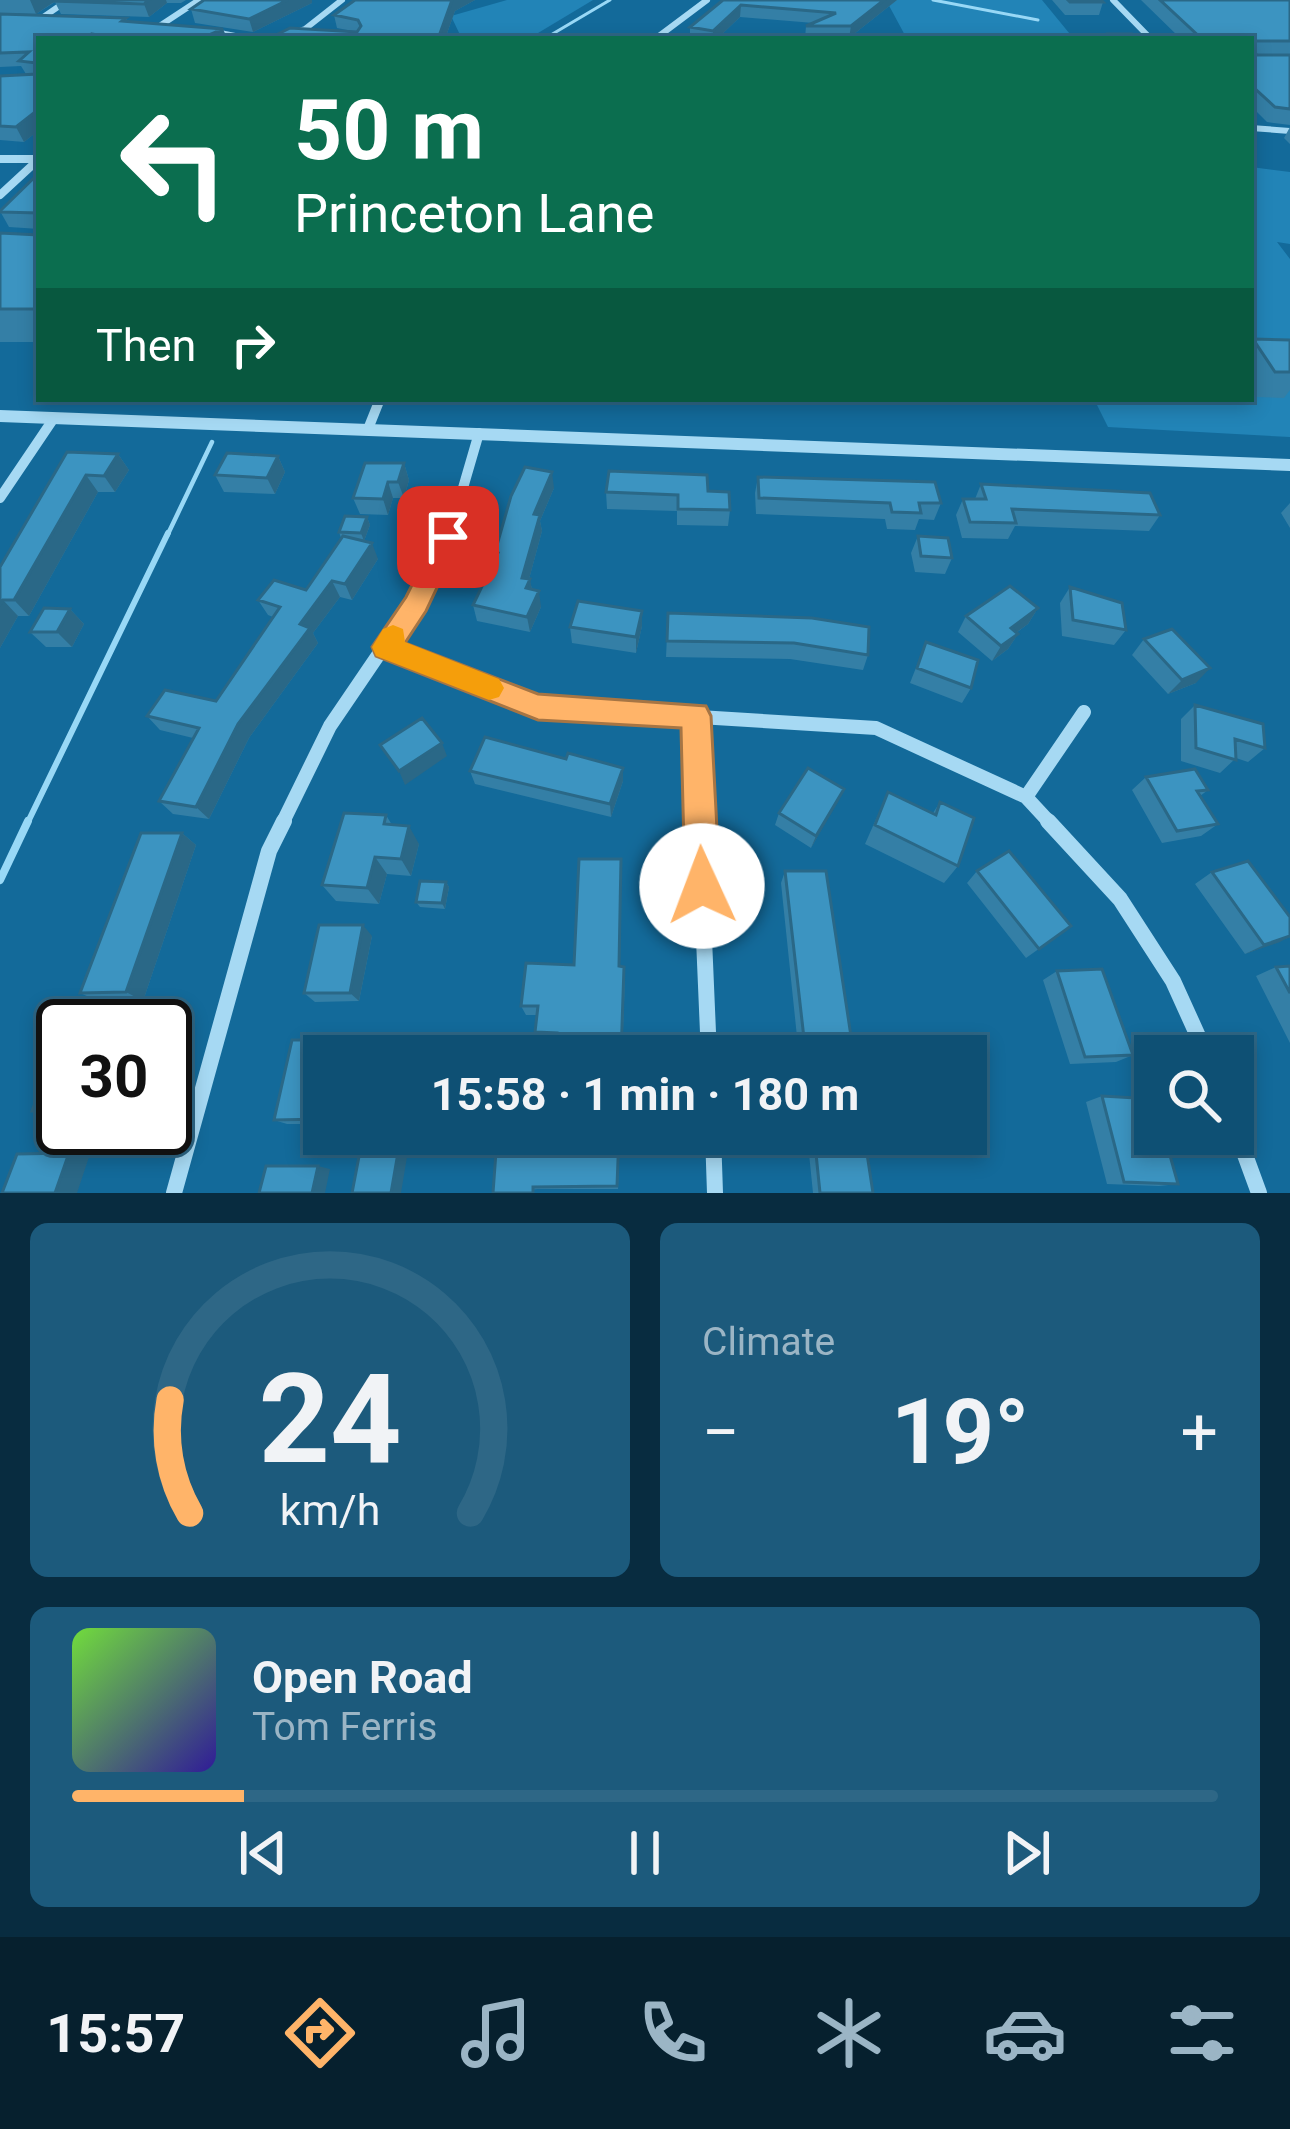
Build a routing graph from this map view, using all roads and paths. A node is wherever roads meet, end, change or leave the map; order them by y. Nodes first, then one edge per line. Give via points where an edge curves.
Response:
1 (68, 0) edge
2 (199, 0) edge
3 (342, 0) edge
4 (707, 0) edge
5 (1113, 0) edge
6 (20, 20) edge
7 (39, 20) junction
8 (59, 21) edge
9 (140, 24) edge
10 (161, 25) junction
11 (182, 27) edge
12 (304, 28) junction
13 (203, 30) edge
14 (322, 32) edge
15 (234, 36) edge
16 (284, 36) edge
17 (659, 36) edge
18 (1148, 36) edge
19 (1254, 128) edge
20 (1290, 130) edge
21 (0, 159) edge
22 (36, 159) edge
23 (36, 162) edge
24 (0, 194) edge
25 (379, 402) edge
26 (0, 416) edge
27 (53, 418) junction
28 (368, 429) junction
29 (479, 433) junction
30 (1290, 465) edge
31 (0, 498) edge
32 (386, 647) junction
33 (1084, 712) dead end
34 (695, 716) junction
35 (1026, 797) junction
36 (709, 1035) edge
37 (1198, 1035) edge
38 (714, 1155) edge
39 (1245, 1155) edge
40 (174, 1193) edge
41 (715, 1193) edge
42 (1259, 1193) edge

1 - 7 street
2 - 10 street
3 - 12 street
4 - 17 street
5 - 18 street
6 - 7 street
7 - 8 street
9 - 10 street
10 - 11 street
12 - 14 street
12 - 16 street
13 - 15 street
19 - 20 street
21 - 22 street
23 - 24 street
25 - 28 street
26 - 27 street
27 - 28 street
27 - 31 street
28 - 29 street
29 - 30 street
29 - 32 street via 440,557
32 - 34 street via 538,707
32 - 40 street via 331,726 269,851
33 - 35 street
34 - 35 street via 876,728
34 - 36 street
35 - 37 street via 1120,899
38 - 41 street
39 - 42 street

